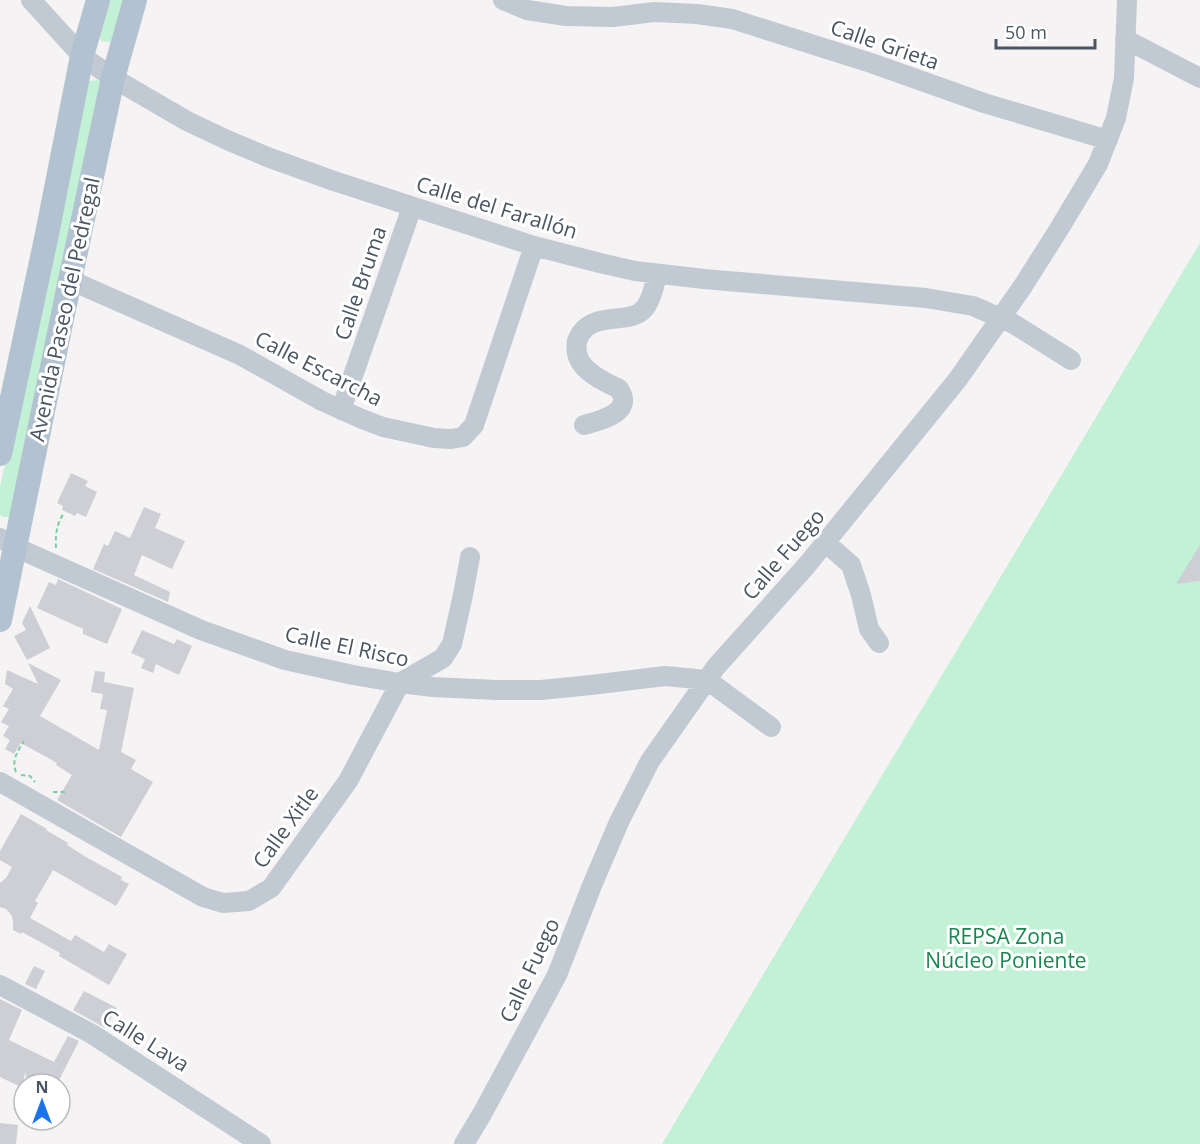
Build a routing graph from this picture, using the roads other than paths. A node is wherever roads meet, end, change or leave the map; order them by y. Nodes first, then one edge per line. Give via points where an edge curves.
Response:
1 (31, 0) edge
2 (98, 0) edge
3 (135, 0) edge
4 (503, 0) edge
5 (1127, 0) edge
6 (1125, 39) junction
7 (82, 56) junction
8 (113, 78) junction
9 (1200, 78) edge
10 (1108, 140) junction
11 (412, 207) junction
12 (534, 246) junction
13 (657, 274) junction
14 (70, 280) junction
15 (1001, 318) junction
16 (1071, 360) dead end
17 (341, 410) junction
18 (584, 425) dead end
19 (0, 454) edge
20 (8, 543) edge
21 (826, 543) junction
22 (470, 557) dead end
23 (0, 620) edge
24 (879, 643) dead end
25 (707, 680) junction
26 (400, 683) junction
27 (771, 727) dead end
28 (0, 782) edge
29 (0, 985) edge
30 (261, 1144) edge
31 (464, 1144) edge

1 - 7 street, Calle del Farallón
2 - 7 main road, Avenida Paseo del Pedregal
3 - 8 main road, Avenida Paseo del Pedregal
4 - 10 street, Calle Grieta via 527,10 566,16 613,17 654,12 732,18 984,103
5 - 6 street, Calle Fuego
6 - 9 street
6 - 10 street, Calle Fuego via 1124,78
7 - 8 street, Calle del Farallón
7 - 19 main road, Avenida Paseo del Pedregal
8 - 11 street, Calle del Farallón via 227,140
8 - 14 main road, Avenida Paseo del Pedregal
10 - 15 street, Calle Fuego via 1059,229
11 - 12 street, Calle del Farallón
11 - 17 street, Calle Bruma
12 - 13 street, Calle del Farallón
12 - 17 street, Calle Escarcha via 474,425 463,437 434,438 383,427
13 - 15 street, Calle del Farallón via 926,298 973,306
13 - 18 street via 644,309 629,317 602,320 585,328 577,339 580,362 587,371 620,389 623,397 619,411
14 - 17 street, Calle Escarcha via 240,355
14 - 20 main road, Avenida Paseo del Pedregal
15 - 16 street, Calle del Farallón
15 - 21 street, Calle Fuego via 958,379
20 - 23 main road, Avenida Paseo del Pedregal
20 - 26 street, Calle El Risco via 201,630 285,660
21 - 24 street via 851,565 869,629
21 - 25 street, Calle Fuego
22 - 26 street via 452,644 443,658
25 - 26 street, Calle El Risco via 665,676 551,689 496,690
25 - 27 street
25 - 31 street, Calle Fuego via 650,761 619,822 557,975
26 - 28 street, Calle Xitle via 348,781 271,888 249,902 223,903 203,897
29 - 30 street, Calle Lava via 92,1034

